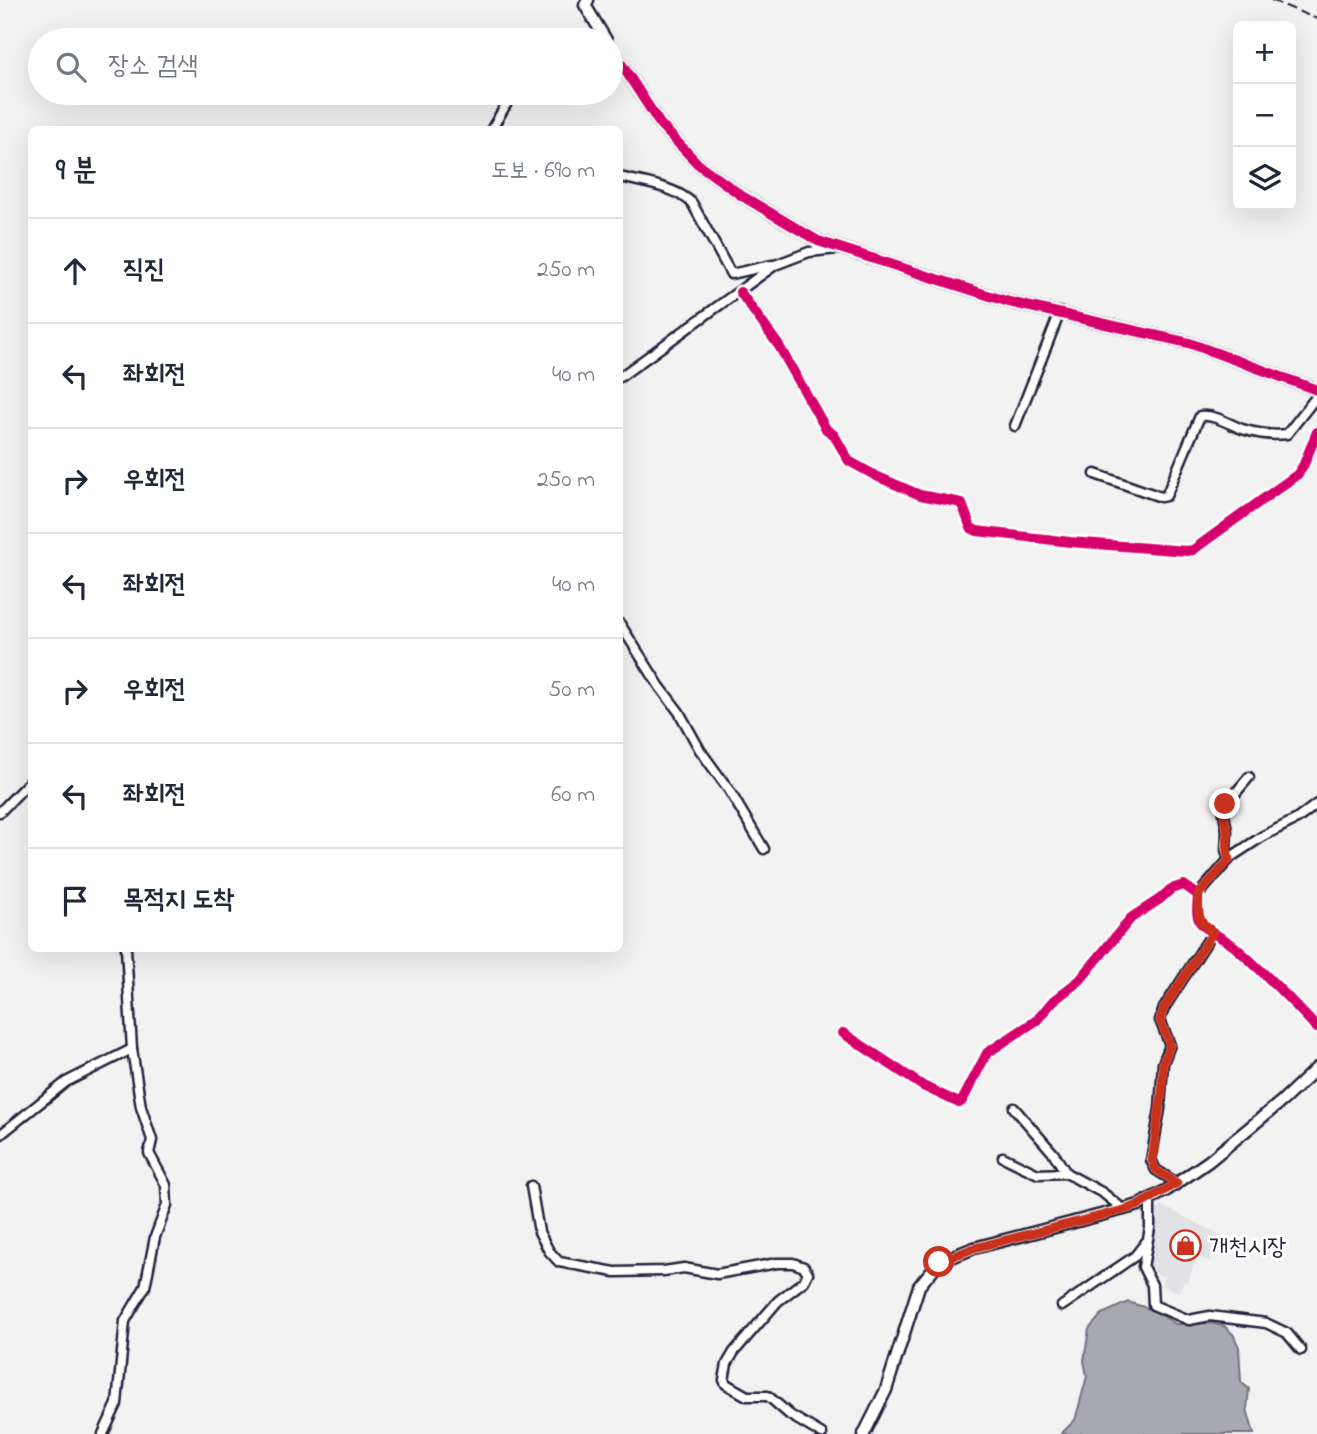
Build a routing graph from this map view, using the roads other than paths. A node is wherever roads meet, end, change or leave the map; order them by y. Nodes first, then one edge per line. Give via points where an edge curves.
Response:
1 (588, 0) edge
2 (599, 28) edge
3 (623, 67) edge
4 (506, 105) edge
5 (493, 126) edge
6 (623, 178) edge
7 (841, 248) junction
8 (775, 265) junction
9 (740, 292) junction
10 (1060, 312) junction
11 (623, 375) edge
12 (1317, 393) edge
13 (1015, 426) dead end
14 (1317, 432) edge
15 (1095, 474) dead end
16 (623, 629) edge
17 (1249, 777) dead end
18 (28, 783) edge
19 (1317, 804) edge
20 (0, 812) edge
21 (764, 849) dead end
22 (1229, 860) junction
23 (1198, 895) junction
24 (1213, 932) junction
25 (126, 952) edge
26 (1317, 1028) edge
27 (843, 1033) dead end
28 (132, 1049) junction
29 (1317, 1068) edge
30 (1014, 1108) dead end
31 (0, 1135) edge
32 (1003, 1157) dead end
33 (1066, 1172) junction
34 (1177, 1183) junction
35 (531, 1186) dead end
36 (1150, 1199) junction
37 (1124, 1210) junction
38 (1148, 1239) junction
39 (1062, 1306) dead end
40 (1301, 1350) dead end
41 (103, 1434) edge
42 (822, 1434) edge
43 (864, 1434) edge

1 - 2 street via 585,5
3 - 7 street via 660,124 698,163 787,224
4 - 5 street
6 - 8 street via 692,203 731,274
7 - 8 street via 809,252
7 - 10 street via 1009,302
8 - 9 street
9 - 11 street
9 - 14 street via 779,346 849,461 920,495 962,504 971,528 977,531 1193,550 1298,474
10 - 12 street via 1189,343
10 - 13 street
12 - 15 street via 1287,434 1245,430 1200,416 1166,496
16 - 21 street
17 - 22 street via 1223,808
18 - 20 street
19 - 22 street
22 - 23 street
23 - 24 street via 1197,917
23 - 27 street via 1177,886 1131,918 1080,981 1037,1020 987,1053 966,1099 959,1103 923,1086
24 - 26 street via 1258,967
24 - 34 street via 1160,1020 1170,1045 1163,1063 1152,1160 1156,1170
25 - 28 street
28 - 31 street via 66,1083
28 - 41 street via 141,1107 152,1140 149,1153 166,1185 167,1205 145,1287 125,1321 117,1404
29 - 34 street via 1252,1126
30 - 33 street
32 - 33 street via 1038,1174
33 - 37 street
34 - 36 street
35 - 42 street via 539,1232 559,1262 615,1272 684,1268 717,1274 777,1263 804,1267 807,1277 778,1301 734,1352 724,1380 747,1396 768,1396
36 - 37 street
36 - 38 street
37 - 43 street via 974,1248 939,1262 919,1286 886,1390
38 - 39 street via 1135,1256
38 - 40 street via 1143,1267 1152,1285 1153,1305 1189,1320 1210,1316 1266,1323 1287,1333

